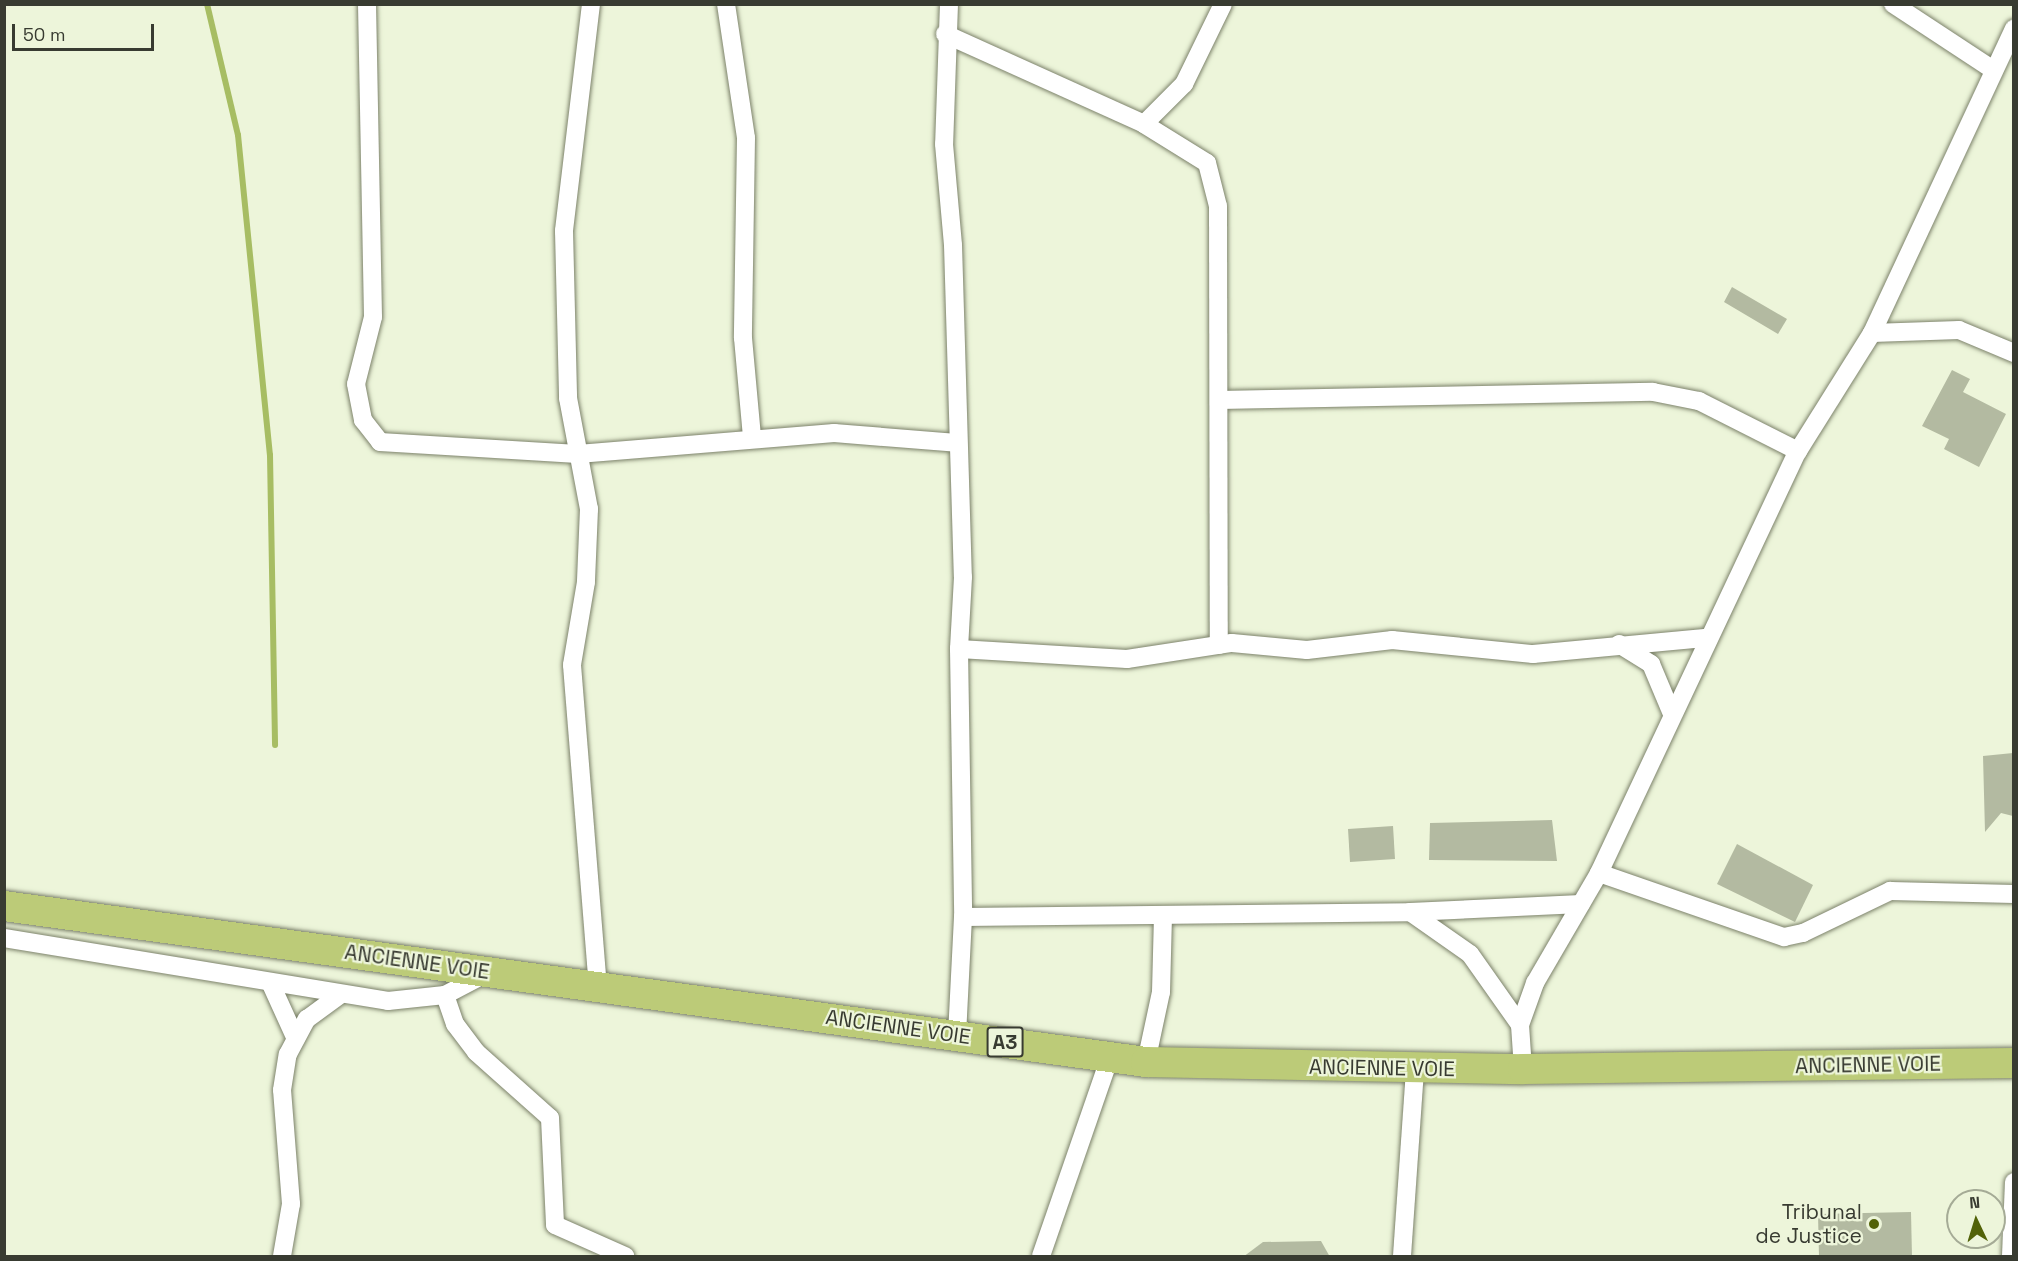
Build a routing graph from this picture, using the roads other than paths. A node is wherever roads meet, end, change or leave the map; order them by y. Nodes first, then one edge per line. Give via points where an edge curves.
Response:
1 (367, 4) edge
2 (591, 4) edge
3 (726, 4) edge
4 (949, 4) edge
5 (1223, 4) edge
6 (1893, 4) edge
7 (945, 34) junction
8 (2011, 40) edge
9 (1992, 69) junction
10 (1144, 124) junction
11 (1872, 333) junction
12 (2013, 353) edge
13 (1219, 399) junction
14 (752, 436) junction
15 (957, 443) junction
16 (1798, 451) junction
17 (578, 454) junction
18 (1707, 638) junction
19 (1618, 644) junction
20 (1219, 645) junction
21 (959, 649) junction
22 (1672, 714) junction
23 (1599, 873) junction
24 (2013, 894) edge
25 (1581, 904) junction
26 (4, 906) edge
27 (1410, 912) junction
28 (1163, 915) junction
29 (963, 917) junction
30 (4, 938) edge
31 (489, 972) junction
32 (270, 982) junction
33 (598, 986) junction
34 (341, 994) junction
35 (445, 995) junction
36 (1520, 1025) junction
37 (294, 1035) junction
38 (957, 1035) junction
39 (1110, 1057) junction
40 (1146, 1062) junction
41 (2013, 1063) edge
42 (1415, 1069) junction
43 (1523, 1069) junction
44 (2013, 1182) edge
45 (282, 1257) edge
46 (625, 1257) edge
47 (1041, 1257) edge
48 (1402, 1257) edge
49 (2010, 1257) edge

1 - 17 street via 373,317 356,384 369,434 396,447
2 - 17 street via 564,231 568,398
3 - 14 street via 746,138 743,338
4 - 7 street
5 - 10 street via 1184,84
6 - 9 street
7 - 10 street
7 - 15 street via 944,144 953,245
8 - 9 street
9 - 11 street
10 - 13 street via 1193,150 1214,178
11 - 12 street via 1959,330
11 - 16 street
13 - 16 street via 1653,392 1700,401
13 - 20 street
14 - 15 street via 834,433
14 - 17 street
15 - 21 street via 963,577
16 - 18 street
17 - 33 street via 589,509 573,686
18 - 19 street
18 - 22 street
19 - 20 street via 1533,654 1392,640 1307,650
19 - 22 street via 1651,664
20 - 21 street via 1127,659
21 - 29 street
22 - 23 street
23 - 24 street via 1784,937 1803,933 1890,891
23 - 25 street
25 - 27 street
25 - 36 street via 1535,983
26 - 31 main road, ANCIENNE VOIE / A3
27 - 28 street
27 - 36 street via 1470,954
28 - 29 street
28 - 40 street via 1161,992
29 - 38 street
30 - 32 street
31 - 33 main road, ANCIENNE VOIE / A3
31 - 35 street
32 - 34 street
32 - 37 street
33 - 38 main road, ANCIENNE VOIE / A3
34 - 35 street via 388,1001
34 - 37 street
35 - 46 street via 455,1024 476,1052 550,1118 555,1225
36 - 43 street
37 - 45 street via 282,1090 291,1204
38 - 39 main road, ANCIENNE VOIE / A3
39 - 40 main road, ANCIENNE VOIE / A3
39 - 47 street
40 - 42 main road, ANCIENNE VOIE / A3
41 - 43 main road, ANCIENNE VOIE / A3
42 - 43 main road, ANCIENNE VOIE / A3
42 - 48 street
44 - 49 street

